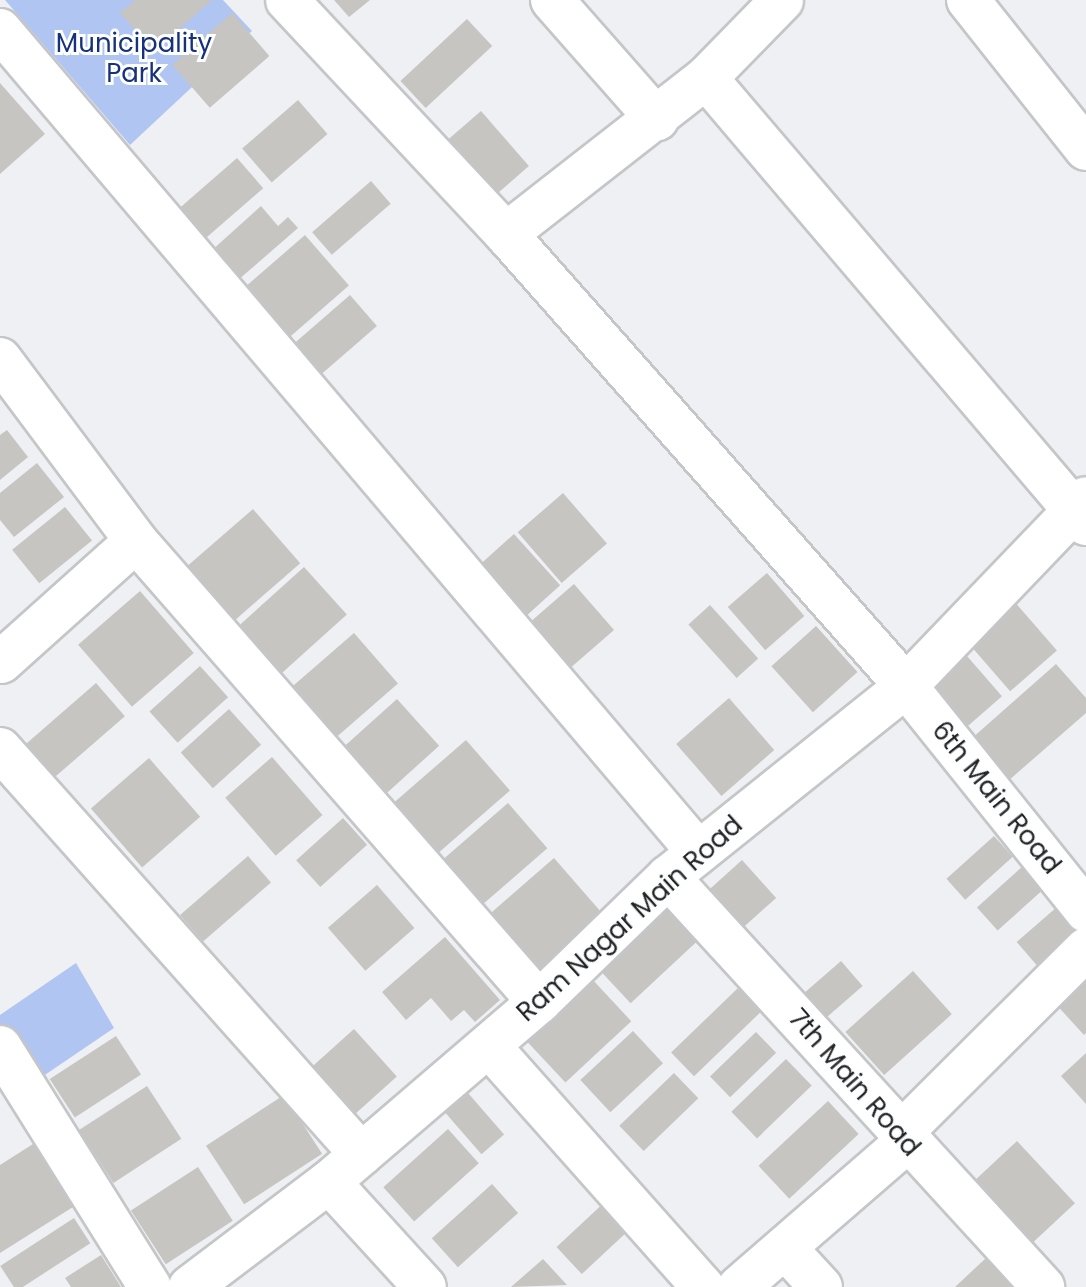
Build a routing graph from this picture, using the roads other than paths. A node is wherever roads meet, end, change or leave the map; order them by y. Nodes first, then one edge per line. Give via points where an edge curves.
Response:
1 (287, 0) edge
2 (552, 0) edge
3 (782, 0) edge
4 (968, 0) edge
5 (0, 30) edge
6 (706, 78) junction
7 (657, 119) junction
8 (1086, 149) edge
9 (506, 234) junction
10 (0, 359) edge
11 (1081, 510) edge
12 (136, 541) junction
13 (0, 662) edge
14 (906, 686) junction
15 (0, 749) edge
16 (683, 865) junction
17 (1086, 911) edge
18 (1086, 949) edge
19 (539, 1002) junction
20 (489, 1046) junction
21 (0, 1047) edge
22 (904, 1137) junction
23 (361, 1154) junction
24 (329, 1182) junction
25 (785, 1248) junction
26 (150, 1287) edge
27 (190, 1287) edge
28 (425, 1287) edge
29 (703, 1287) edge
30 (739, 1287) edge
31 (821, 1287) edge
32 (1043, 1287) edge

1 - 9 street, 6th Main Road
2 - 7 street
3 - 6 street
4 - 8 street
5 - 16 street, 7th Main Road
6 - 7 street
6 - 11 street
7 - 9 street
9 - 14 street, 6th Main Road
10 - 12 street
11 - 14 street, Ram Nagar Main Road
12 - 13 street
12 - 19 street
14 - 16 street, Ram Nagar Main Road
14 - 17 street, 6th Main Road
15 - 23 street
16 - 19 street, Ram Nagar Main Road
16 - 22 street, 7th Main Road
18 - 22 street
19 - 20 street, Ram Nagar Main Road
20 - 23 street, Ram Nagar Main Road
20 - 29 street
21 - 26 street
22 - 25 street
22 - 32 street, 7th Main Road
23 - 24 street, Ram Nagar Main Road
24 - 27 street, Ram Nagar Main Road
24 - 28 street
25 - 30 street
25 - 31 street

